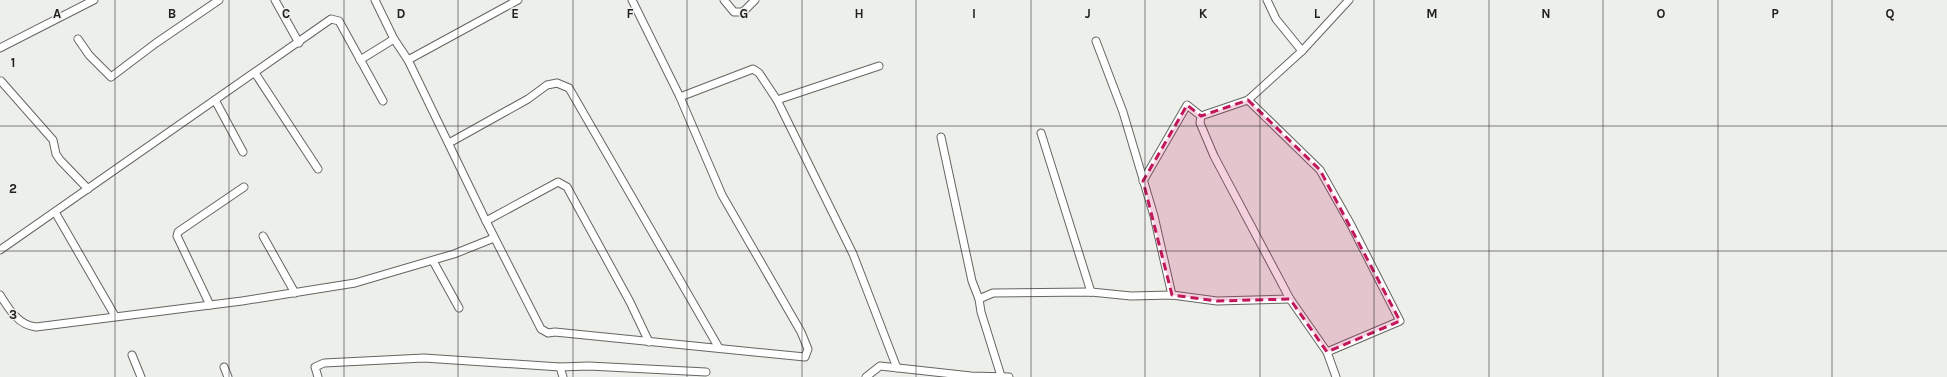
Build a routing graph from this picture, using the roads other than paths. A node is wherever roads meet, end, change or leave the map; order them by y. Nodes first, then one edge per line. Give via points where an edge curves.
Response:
1 (94, 0) edge
2 (219, 0) edge
3 (274, 0) edge
4 (375, 0) edge
5 (518, 0) edge
6 (632, 0) edge
7 (724, 0) edge
8 (755, 0) edge
9 (1267, 0) edge
10 (1349, 0) edge
11 (78, 39) dead end
12 (394, 39) junction
13 (1096, 41) dead end
14 (299, 43) junction
15 (0, 48) edge
16 (1302, 51) junction
17 (360, 60) junction
18 (408, 60) junction
19 (879, 66) dead end
20 (254, 73) junction
21 (0, 81) edge
22 (680, 97) junction
23 (215, 100) junction
24 (777, 100) junction
25 (1248, 100) junction
26 (383, 101) dead end
27 (1201, 116) junction
28 (1041, 133) dead end
29 (941, 137) dead end
30 (450, 143) junction
31 (243, 152) dead end
32 (318, 169) dead end
33 (1143, 181) junction
34 (244, 187) dead end
35 (88, 189) junction
36 (55, 212) junction
37 (486, 221) junction
38 (263, 236) dead end
39 (494, 238) junction
40 (0, 250) edge
41 (433, 261) junction
42 (1091, 292) junction
43 (295, 293) junction
44 (0, 295) edge
45 (1172, 295) junction
46 (979, 299) junction
47 (1290, 299) junction
48 (210, 305) junction
49 (459, 308) dead end
50 (115, 316) junction
51 (649, 342) junction
52 (719, 348) junction
53 (1327, 352) junction
54 (132, 355) dead end
55 (224, 367) dead end
56 (560, 367) junction
57 (898, 368) junction
58 (706, 372) dead end
59 (1001, 376) edge
60 (141, 377) edge
61 (228, 377) edge
62 (318, 377) edge
63 (563, 377) edge
64 (866, 377) edge
65 (1009, 377) edge
66 (1336, 377) edge

1 - 15 street
2 - 11 street via 111,77
3 - 14 street
4 - 12 street
5 - 18 street
6 - 22 street
7 - 8 street via 734,12 742,12
9 - 16 street via 1276,20
10 - 16 street
12 - 17 street
12 - 18 street
13 - 33 street via 1123,112
14 - 17 street via 332,19 338,21
14 - 20 street
16 - 25 street
17 - 26 street
18 - 30 street
19 - 24 street
20 - 23 street
20 - 32 street
21 - 35 street via 53,140 60,160
22 - 24 street via 753,69 759,73
22 - 52 street via 722,195 801,332 808,349 804,357
23 - 31 street
23 - 35 street
24 - 57 street via 853,254
25 - 27 street
25 - 53 street via 1320,170 1400,321
27 - 33 street via 1187,105
27 - 47 street via 1200,123 1214,156
28 - 42 street
29 - 46 street via 972,282
30 - 37 street
30 - 52 street via 528,99 547,85 557,84 569,88
33 - 45 street via 1154,216
34 - 48 street via 178,232
35 - 36 street
36 - 40 street
36 - 50 street
37 - 39 street
37 - 51 street via 558,182 567,187
38 - 43 street
39 - 41 street
39 - 51 street via 541,329 548,333
41 - 43 street via 355,283
41 - 49 street
42 - 45 street via 1131,296
42 - 46 street via 993,293
43 - 48 street
44 - 50 street via 13,315 29,326
45 - 47 street via 1217,301
46 - 59 street
47 - 53 street
48 - 50 street
51 - 52 street
53 - 66 street
54 - 60 street
55 - 61 street
56 - 58 street
56 - 62 street via 424,358 324,363 315,368
56 - 63 street
57 - 59 street via 971,376
57 - 64 street via 880,366
59 - 65 street

